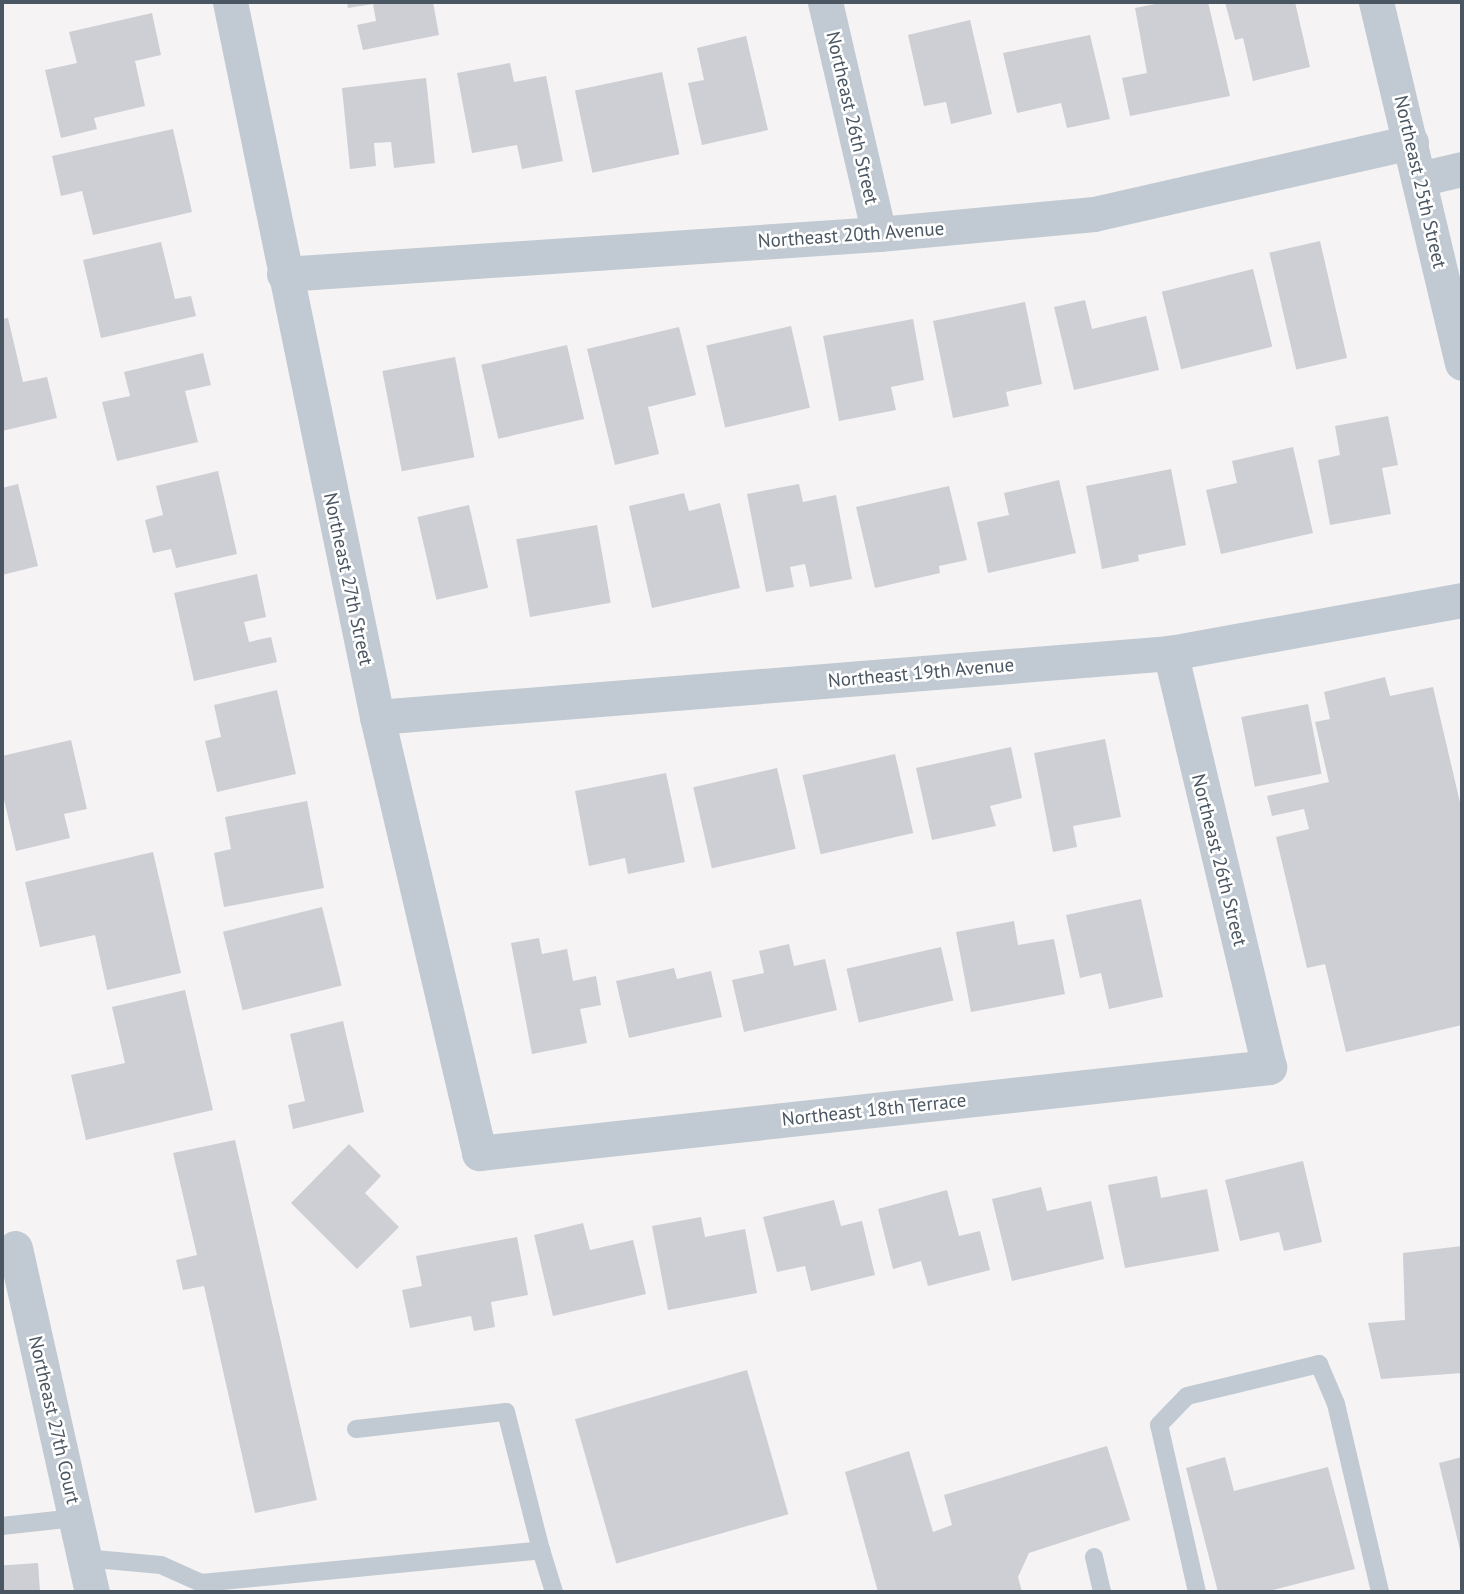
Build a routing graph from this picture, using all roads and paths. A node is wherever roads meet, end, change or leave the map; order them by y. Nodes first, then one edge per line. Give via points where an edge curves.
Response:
1 (230, 2) edge
2 (825, 2) edge
3 (1376, 2) edge
4 (1411, 142) junction
5 (1462, 169) edge
6 (1419, 179) junction
7 (879, 234) junction
8 (284, 274) junction
9 (1462, 363) edge
10 (1462, 600) edge
11 (1170, 653) junction
12 (377, 717) junction
13 (1269, 1067) joint
14 (479, 1153) joint
15 (15, 1248) dead end
16 (356, 1429) dead end
17 (75, 1518) junction
18 (2, 1525) edge
19 (541, 1550) junction
20 (1094, 1557) dead end
21 (84, 1558) junction
22 (187, 1584) edge
23 (92, 1592) edge
24 (554, 1592) edge
25 (1102, 1592) edge
26 (1197, 1592) edge
27 (1380, 1592) edge

1 - 8 street, Northeast 27th Street
2 - 7 street, Northeast 26th Street
3 - 4 street, Northeast 25th Street
4 - 6 street, Northeast 25th Street
4 - 7 street, Northeast 20th Avenue via 1094,214
5 - 6 street
6 - 9 street, Northeast 25th Street
7 - 8 street, Northeast 20th Avenue
8 - 12 street, Northeast 27th Street
10 - 11 street, Northeast 19th Avenue
11 - 12 street, Northeast 19th Avenue
11 - 13 street, Northeast 26th Street
12 - 14 street, Northeast 27th Street
13 - 14 street, Northeast 18th Terrace
15 - 17 street, Northeast 27th Court
16 - 19 lane via 506,1412
17 - 18 lane
17 - 21 street, Northeast 27th Court
19 - 22 lane
19 - 24 lane
20 - 25 lane
21 - 22 lane via 161,1565
21 - 23 street, Northeast 27th Court
26 - 27 lane via 1159,1425 1187,1396 1319,1364 1336,1404

